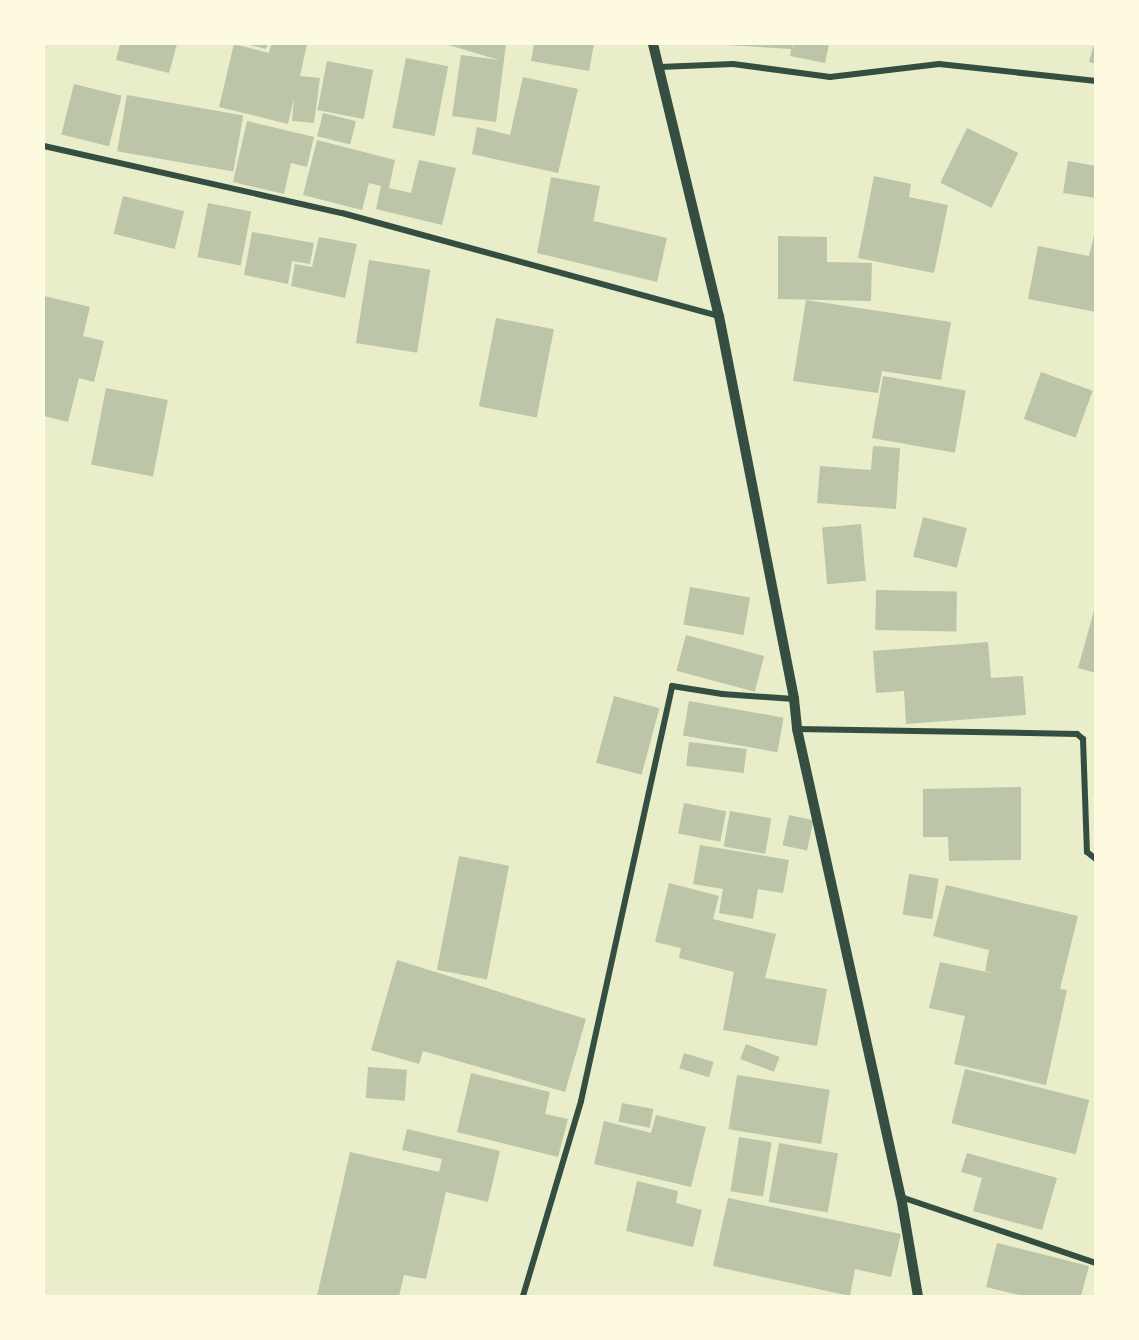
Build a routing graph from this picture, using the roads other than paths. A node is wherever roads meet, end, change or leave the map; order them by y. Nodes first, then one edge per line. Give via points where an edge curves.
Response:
1 (653, 44) edge
2 (660, 67) junction
3 (1095, 81) edge
4 (44, 146) edge
5 (719, 316) junction
6 (794, 699) junction
7 (797, 729) junction
8 (1095, 859) edge
9 (901, 1197) junction
10 (1095, 1263) edge
11 (523, 1296) edge
12 (918, 1296) edge

1 - 2 street
2 - 3 street via 733,64 830,77 939,64
2 - 5 street
4 - 5 street via 342,213
5 - 6 street
6 - 7 street
6 - 11 street via 672,686 581,1101
7 - 8 street via 1077,734 1083,739 1087,852
7 - 9 street
9 - 10 street
9 - 12 street

